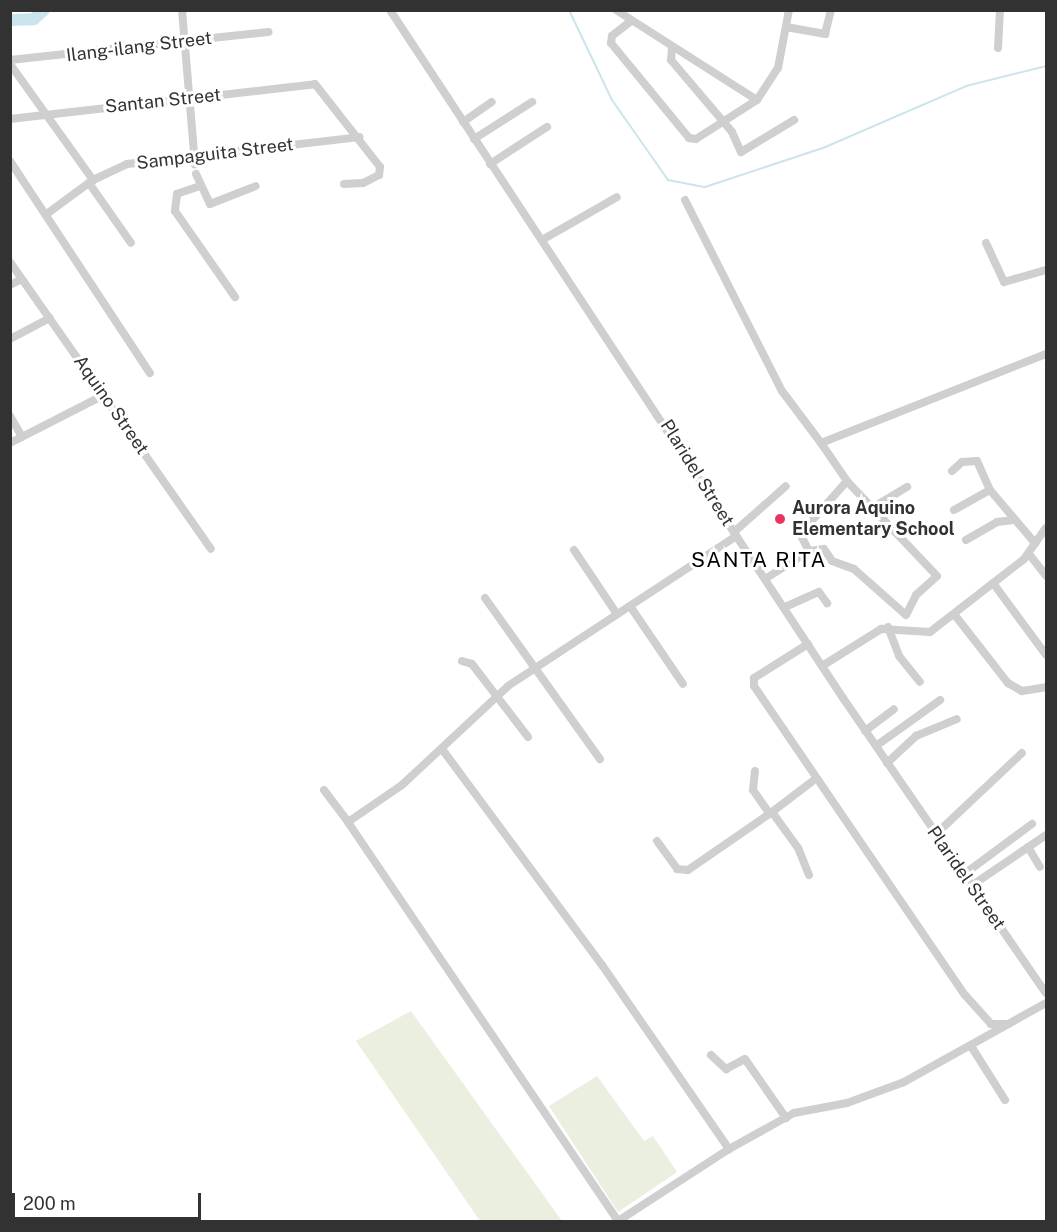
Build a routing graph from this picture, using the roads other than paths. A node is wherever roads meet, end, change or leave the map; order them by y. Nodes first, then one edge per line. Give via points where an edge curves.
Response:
1 (182, 10) edge
2 (390, 10) edge
3 (616, 10) edge
4 (789, 10) edge
5 (831, 10) edge
6 (1000, 10) edge
7 (631, 21) junction
8 (786, 27) junction
9 (268, 33) dead end
10 (185, 42) junction
11 (672, 47) junction
12 (998, 48) dead end
13 (10, 62) edge
14 (189, 98) junction
15 (756, 100) junction
16 (492, 102) dead end
17 (532, 102) dead end
18 (45, 115) junction
19 (10, 119) edge
20 (794, 120) dead end
21 (723, 121) junction
22 (463, 122) junction
23 (547, 127) dead end
24 (359, 137) junction
25 (474, 140) junction
26 (195, 154) junction
27 (10, 160) edge
28 (195, 164) dead end
29 (490, 164) junction
30 (196, 174) dead end
31 (91, 182) junction
32 (344, 184) dead end
33 (200, 186) junction
34 (256, 186) dead end
35 (617, 197) dead end
36 (685, 200) dead end
37 (48, 213) junction
38 (542, 240) junction
39 (131, 243) dead end
40 (986, 243) dead end
41 (10, 262) edge
42 (1047, 270) edge
43 (22, 279) junction
44 (10, 285) edge
45 (235, 297) dead end
46 (50, 318) junction
47 (10, 339) edge
48 (1047, 354) edge
49 (150, 373) dead end
50 (102, 396) junction
51 (10, 416) edge
52 (22, 437) junction
53 (10, 443) edge
54 (821, 443) junction
55 (952, 471) dead end
56 (847, 481) junction
57 (786, 486) dead end
58 (907, 487) dead end
59 (990, 490) junction
60 (872, 507) junction
61 (954, 510) dead end
62 (1014, 520) junction
63 (1047, 528) edge
64 (734, 532) junction
65 (966, 540) dead end
66 (1035, 543) junction
67 (211, 549) dead end
68 (574, 550) dead end
69 (809, 552) junction
70 (1029, 554) junction
71 (1047, 576) edge
72 (765, 579) junction
73 (993, 583) junction
74 (485, 598) dead end
75 (827, 603) dead end
76 (630, 606) junction
77 (785, 607) junction
78 (617, 614) junction
79 (954, 614) junction
80 (906, 615) junction
81 (888, 627) junction
82 (905, 627) junction
83 (808, 644) junction
84 (1047, 655) edge
85 (462, 662) dead end
86 (538, 666) junction
87 (822, 666) junction
88 (920, 682) dead end
89 (683, 684) dead end
90 (1047, 687) edge
91 (498, 695) junction
92 (940, 700) dead end
93 (894, 708) dead end
94 (957, 719) dead end
95 (865, 731) junction
96 (528, 737) dead end
97 (876, 746) junction
98 (442, 749) junction
99 (1022, 753) dead end
100 (600, 759) dead end
101 (887, 763) junction
102 (755, 771) dead end
103 (814, 780) junction
104 (324, 790) dead end
105 (771, 813) junction
106 (348, 822) junction
107 (1032, 824) dead end
108 (936, 834) junction
109 (1047, 835) edge
110 (657, 841) dead end
111 (1028, 847) junction
112 (1040, 867) dead end
113 (809, 875) dead end
114 (963, 875) junction
115 (971, 886) junction
116 (1047, 977) edge
117 (1038, 981) junction
118 (1047, 993) edge
119 (1047, 1003) edge
120 (991, 1024) junction
121 (1010, 1024) junction
122 (981, 1040) junction
123 (971, 1046) junction
124 (711, 1055) dead end
125 (1005, 1100) dead end
126 (786, 1118) junction
127 (729, 1149) junction

1 - 10 street
2 - 22 street, Plaridel Street
3 - 7 street
4 - 8 street
5 - 8 street via 829,32 825,34
6 - 12 street
7 - 11 street
7 - 21 street via 612,36 611,43 689,138
8 - 15 street via 778,68
9 - 10 street, Ilang-ilang Street
10 - 13 street, Ilang-ilang Street
10 - 14 street
11 - 15 street
11 - 21 street via 671,60
13 - 18 street
14 - 18 street, Santan Street
14 - 24 street, Santan Street via 315,84
14 - 26 street
15 - 21 street
16 - 22 street
17 - 25 street
18 - 19 street, Santan Street
18 - 31 street
20 - 21 street via 741,152
22 - 25 street, Plaridel Street
23 - 29 street
24 - 26 street, Sampaguita Street
24 - 32 street via 381,171 363,183
25 - 29 street, Plaridel Street
26 - 28 street
26 - 31 street, Sampaguita Street via 127,164
27 - 37 street
29 - 38 street, Plaridel Street
30 - 33 street
31 - 37 street, Sampaguita Street
31 - 39 street
33 - 34 street via 210,204
33 - 45 street via 177,194 175,211
35 - 38 street
36 - 54 street via 782,391
37 - 49 street
38 - 64 street, Plaridel Street
40 - 42 street via 1004,282
41 - 43 street, Aquino Street
43 - 44 street
43 - 46 street, Aquino Street
46 - 47 street
46 - 50 street, Aquino Street
48 - 54 street
50 - 52 street
50 - 67 street, Aquino Street
51 - 52 street
52 - 53 street
54 - 56 street
55 - 59 street via 962,462 977,461
56 - 60 street
56 - 69 street via 800,534
57 - 64 street
58 - 60 street
59 - 61 street
59 - 62 street
60 - 80 street via 937,576 916,594
62 - 65 street via 997,522
62 - 66 street
63 - 66 street
64 - 72 street, Plaridel Street
64 - 76 street
66 - 70 street
68 - 78 street
69 - 72 street
69 - 80 street via 824,549 832,561 854,569
70 - 71 street
70 - 73 street
72 - 77 street, Plaridel Street
73 - 79 street
73 - 84 street
74 - 86 street
75 - 77 street via 819,592
76 - 78 street
76 - 89 street
77 - 83 street, Plaridel Street
78 - 86 street
79 - 82 street via 929,632
79 - 90 street via 1008,683 1022,691
80 - 82 street
81 - 82 street
81 - 87 street
81 - 88 street via 900,656
83 - 87 street, Plaridel Street
83 - 103 street via 753,682
85 - 91 street via 472,664
86 - 91 street
86 - 100 street
87 - 95 street, Plaridel Street
91 - 96 street
91 - 98 street
92 - 97 street
93 - 95 street
94 - 101 street via 916,736
95 - 97 street, Plaridel Street
97 - 101 street, Plaridel Street
98 - 106 street
98 - 127 street via 595,956
99 - 108 street
101 - 108 street, Plaridel Street
102 - 105 street via 753,790
103 - 105 street
103 - 120 street via 964,995
104 - 106 street
105 - 110 street via 688,870 676,869
105 - 113 street via 798,848
106 - 127 street via 618,1221
107 - 114 street
108 - 114 street, Plaridel Street
109 - 111 street
111 - 112 street
111 - 115 street
114 - 115 street, Plaridel Street
115 - 117 street, Plaridel Street
116 - 117 street
117 - 118 street, Plaridel Street
119 - 121 street
120 - 121 street
120 - 122 street
121 - 122 street
122 - 123 street
123 - 125 street
123 - 126 street via 904,1082 847,1103
124 - 126 street via 726,1069 745,1059
126 - 127 street

